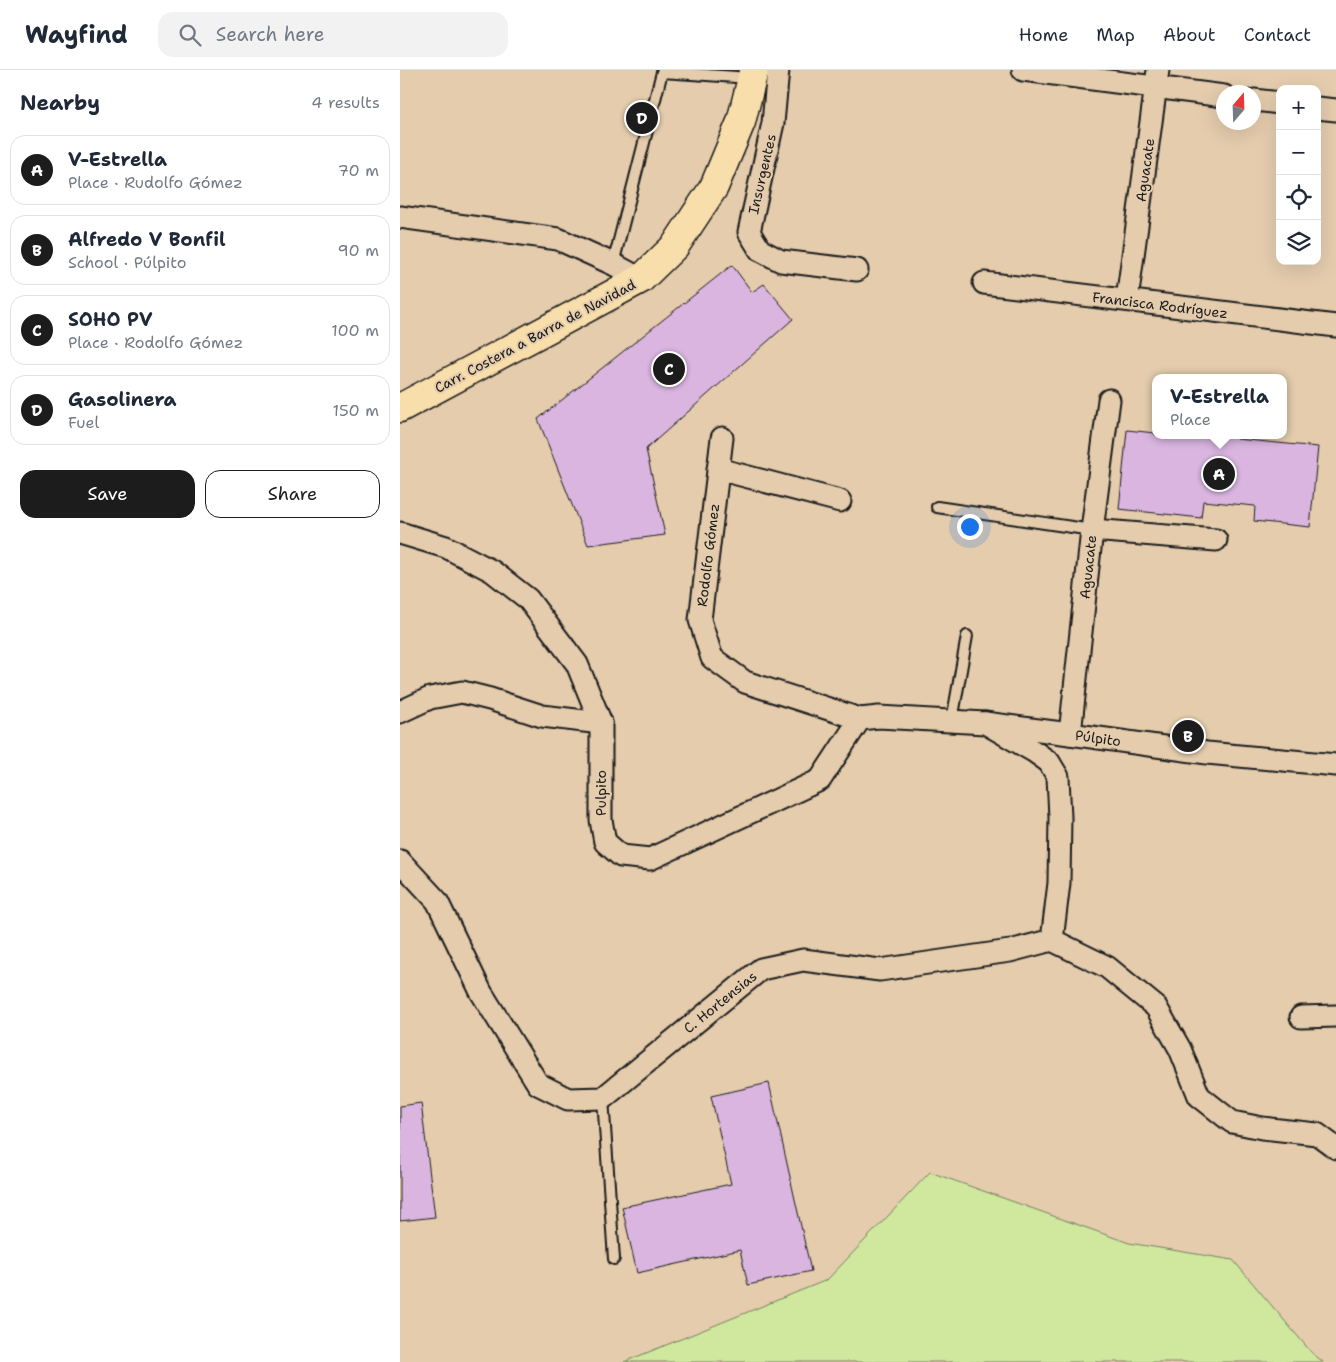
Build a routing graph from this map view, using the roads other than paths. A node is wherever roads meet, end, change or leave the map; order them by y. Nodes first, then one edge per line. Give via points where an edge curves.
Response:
1 (778, 70) edge
2 (1023, 70) edge
3 (753, 74) edge
4 (1157, 79) edge
5 (1216, 94) edge
6 (1261, 101) edge
7 (1276, 103) edge
8 (1321, 108) edge
9 (1336, 110) edge
10 (400, 216) edge
11 (613, 264) junction
12 (857, 270) dead end
13 (641, 278) junction
14 (984, 284) dead end
15 (1127, 300) junction
16 (1336, 326) edge
17 (1108, 400) dead end
18 (400, 408) edge
19 (722, 438) dead end
20 (718, 469) junction
21 (840, 501) dead end
22 (936, 507) dead end
23 (1092, 530) junction
24 (400, 532) edge
25 (1216, 540) dead end
26 (967, 636) dead end
27 (400, 712) edge
28 (860, 719) junction
29 (952, 721) junction
30 (602, 723) junction
31 (984, 723) junction
32 (1070, 734) junction
33 (1336, 765) edge
34 (400, 861) edge
35 (1052, 940) junction
36 (1336, 1016) edge
37 (1301, 1017) dead end
38 (603, 1098) junction
39 (1336, 1148) edge
40 (614, 1259) dead end

1 - 12 street, Insurgentes via 774,123 749,232 760,250 782,261
2 - 4 street
3 - 11 lane via 662,72
3 - 13 main road, Carr. Costera a Barra de Navidad via 741,122 714,187 675,246
4 - 5 street
4 - 15 street, Aguacate
6 - 7 street
8 - 9 street
10 - 11 street via 558,238
11 - 13 street
13 - 18 main road, Carr. Costera a Barra de Navidad
14 - 15 street, Francisca Rodríguez
15 - 16 street, Francisca Rodríguez
17 - 23 street, Aguacate
19 - 20 street, Rodolfo Gómez
20 - 21 street
20 - 28 street, Rodolfo Gómez via 700,620 712,658 745,682
22 - 23 lane
23 - 25 street
23 - 32 street, Aguacate
24 - 30 street, Pulpito via 446,547 492,571 528,599 576,664
26 - 29 lane
27 - 30 street via 430,698 462,692 542,716
28 - 29 street, Púlpito
28 - 30 street, Pulpito via 820,780 650,859 621,856 605,842 601,820
29 - 31 street, Púlpito
31 - 32 street, Púlpito
31 - 35 street via 1049,762 1058,777 1060,883
32 - 33 street, Púlpito via 1207,753
34 - 38 street via 437,902 481,992 538,1084 568,1099
35 - 38 street, C. Hortensias via 1010,951 880,970 803,960 761,969
35 - 39 street via 1106,967 1156,1007 1180,1049 1199,1096 1232,1122 1317,1134
36 - 37 street
38 - 40 lane

